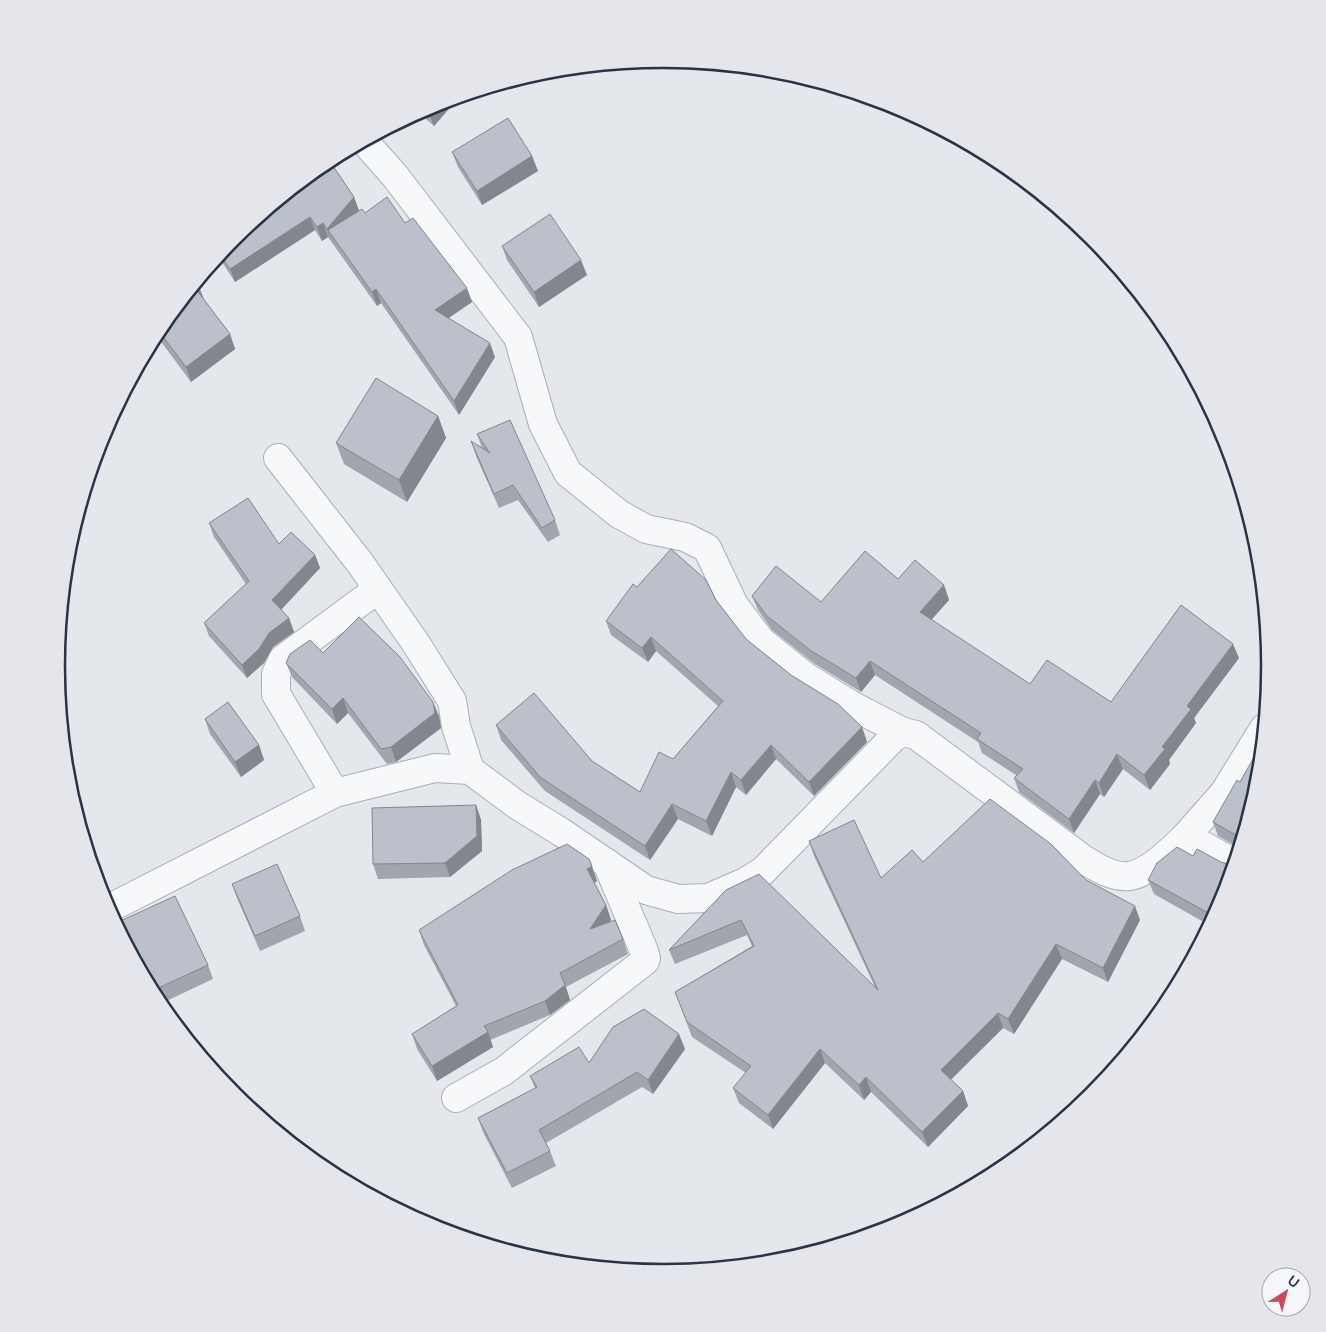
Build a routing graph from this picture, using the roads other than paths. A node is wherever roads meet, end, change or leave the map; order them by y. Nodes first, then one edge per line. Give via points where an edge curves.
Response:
1 (368, 146) edge
2 (278, 458) dead end
3 (378, 589) junction
4 (904, 732) junction
5 (1256, 740) edge
6 (470, 770) junction
7 (335, 793) junction
8 (1186, 836) junction
9 (1228, 860) edge
10 (607, 863) junction
11 (116, 905) edge
12 (456, 1098) dead end

1 - 4 street via 518,337 543,424 568,473 618,514 646,529 685,537 707,548 734,605 761,641 806,677
2 - 3 street
3 - 6 street via 452,701
3 - 7 street via 283,659 276,674 276,694
4 - 8 street via 916,735 1083,859 1116,876 1130,876 1143,871
4 - 10 street via 893,738 763,871 745,882 708,898 678,899 646,890
5 - 8 street via 1224,793
6 - 7 street via 435,768
6 - 10 street via 517,805
7 - 11 street
8 - 9 street
10 - 12 street via 644,950 645,961 504,1071

